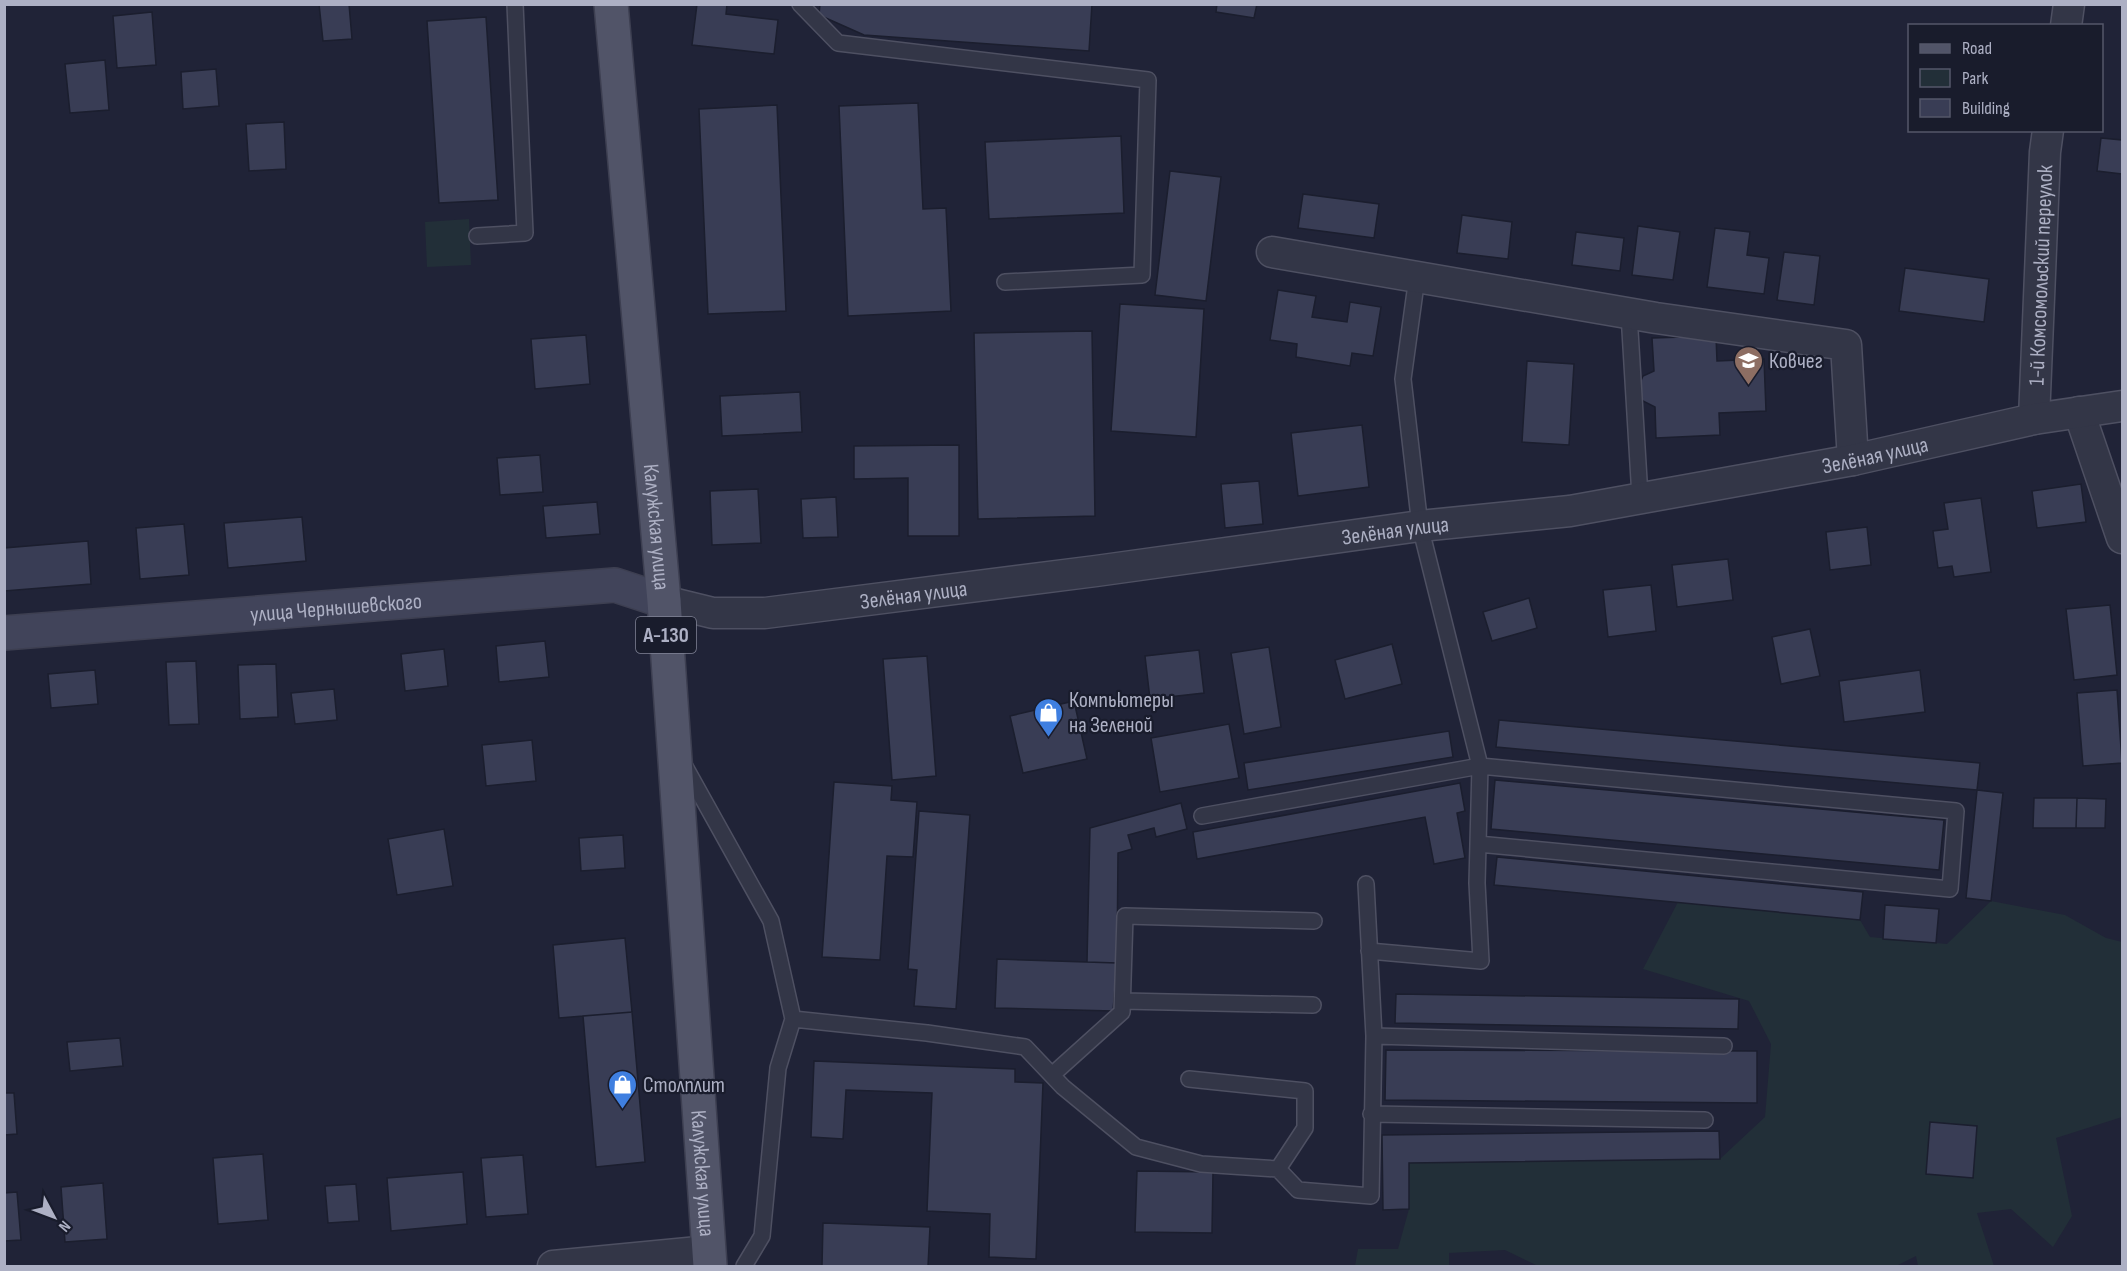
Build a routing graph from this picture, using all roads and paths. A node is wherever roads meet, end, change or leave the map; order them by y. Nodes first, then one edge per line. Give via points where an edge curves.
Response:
1 (515, 4) edge
2 (611, 4) edge
3 (800, 4) edge
4 (2069, 4) edge
5 (2066, 24) edge
6 (2048, 132) edge
7 (477, 236) dead end
8 (1272, 252) dead end
9 (1417, 277) junction
10 (1005, 282) dead end
11 (1629, 314) junction
12 (2122, 406) edge
13 (2079, 412) junction
14 (2034, 419) junction
15 (1853, 460) junction
16 (1640, 497) junction
17 (1420, 526) junction
18 (2122, 538) edge
19 (664, 601) junction
20 (4, 633) edge
21 (673, 745) junction
22 (1480, 766) junction
23 (1202, 816) dead end
24 (1478, 844) junction
25 (1366, 884) dead end
26 (1314, 921) dead end
27 (1369, 951) junction
28 (1123, 1001) junction
29 (1313, 1005) dead end
30 (793, 1018) junction
31 (1374, 1036) junction
32 (1724, 1046) dead end
33 (1052, 1075) junction
34 (1189, 1079) dead end
35 (1371, 1114) junction
36 (1705, 1120) dead end
37 (1278, 1169) junction
38 (709, 1258) edge
39 (553, 1266) edge
40 (744, 1266) edge

1 - 7 lane via 525,233
2 - 19 main road, Калужская улица / А-130
3 - 10 lane via 838,43 1148,80 1142,275
4 - 5 street
6 - 14 street, 1-й Комсомольский переулок
8 - 9 street
9 - 11 street
9 - 17 lane via 1403,379
11 - 15 street via 1846,345
11 - 16 lane
12 - 13 street, Зелёная улица
13 - 14 street, Зелёная улица
13 - 18 street
14 - 15 street, Зелёная улица
15 - 16 street, Зелёная улица
16 - 17 street, Зелёная улица via 1570,511
17 - 19 street, Зелёная улица via 765,613 713,613
17 - 22 lane
19 - 20 street, улица Чернышевского via 615,585
19 - 21 main road, Калужская улица / А-130
21 - 30 lane via 771,921
21 - 38 main road, Калужская улица / А-130
22 - 23 lane
22 - 24 lane
22 - 24 lane via 1956,810 1950,890
24 - 27 lane via 1481,961
25 - 27 lane
26 - 28 lane via 1125,916
27 - 31 lane
28 - 29 lane
28 - 33 lane via 1122,1012
30 - 33 lane via 1025,1047
30 - 40 lane via 778,1068 762,1236
31 - 32 lane
31 - 35 lane
33 - 37 lane via 1136,1147 1201,1164
34 - 37 lane via 1305,1091 1305,1128
35 - 36 lane
35 - 37 lane via 1371,1196 1298,1190
38 - 39 street

